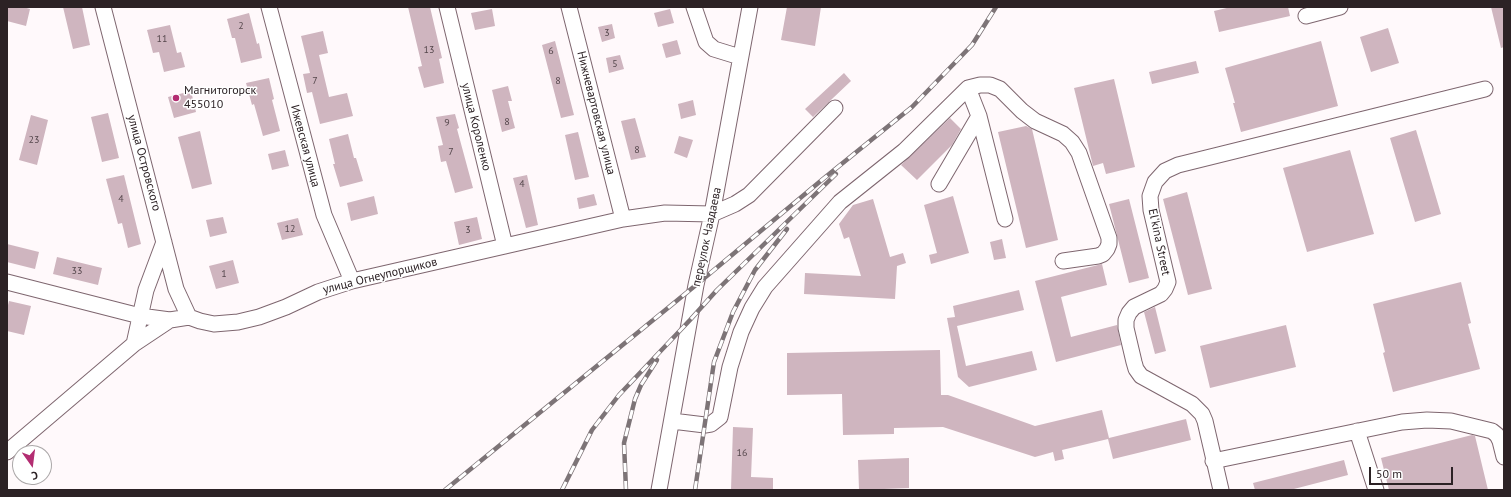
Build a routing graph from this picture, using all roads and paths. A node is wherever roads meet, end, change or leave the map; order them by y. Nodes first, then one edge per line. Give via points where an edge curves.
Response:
1 (103, 7) edge
2 (269, 7) edge
3 (447, 7) edge
4 (569, 7) edge
5 (694, 7) edge
6 (750, 7) edge
7 (1340, 7) edge
8 (1306, 16) dead end
9 (740, 57) junction
10 (968, 88) junction
11 (1485, 89) dead end
12 (835, 108) dead end
13 (979, 116) junction
14 (939, 184) dead end
15 (712, 214) junction
16 (623, 219) junction
17 (1005, 219) dead end
18 (164, 242) junction
19 (505, 246) junction
20 (1063, 261) dead end
21 (7, 282) edge
22 (352, 282) junction
23 (140, 316) junction
24 (189, 317) junction
25 (170, 320) junction
26 (134, 344) junction
27 (672, 421) junction
28 (1357, 431) junction
29 (7, 452) edge
30 (1504, 457) edge
31 (1213, 461) junction
32 (659, 490) edge
33 (1221, 490) edge
34 (1376, 490) edge

1 - 18 street, улица Островского
2 - 22 street, Ижевская улица via 324,216
3 - 19 street, улица Короленко
4 - 16 street, Нижневартовская улица
5 - 9 street via 706,42 714,49
6 - 9 street, переулок Чаадаева
7 - 8 street
9 - 15 street, переулок Чаадаева
10 - 13 street
10 - 20 street via 990,85 1000,89 1035,121 1063,134 1079,153 1109,244 1103,254 1098,256
10 - 27 street via 904,151 840,202 765,287 741,332 730,367 720,417 705,425
11 - 31 street, El'kina Street via 1178,165 1165,171 1155,182 1150,196 1151,210 1168,282 1161,294 1134,306 1126,320 1126,328 1134,362 1141,376 1192,404 1202,414
12 - 15 street via 749,195
13 - 14 street
13 - 17 street
15 - 16 street, улица Огнеупорщиков via 665,213
15 - 27 street, переулок Чаадаева via 696,285
16 - 19 street, улица Огнеупорщиков
18 - 23 street via 146,290
18 - 24 street, улица Островского via 176,288
19 - 22 street, улица Огнеупорщиков
21 - 23 street, улица Огнеупорщиков
22 - 24 street, улица Огнеупорщиков via 318,292 259,317 238,322 214,324
23 - 25 street, улица Огнеупорщиков
23 - 26 street
24 - 25 street, улица Огнеупорщиков
25 - 26 street
26 - 29 street
27 - 32 street, переулок Чаадаева
28 - 30 street via 1402,422 1451,421 1492,431 1500,441
28 - 31 street
28 - 34 street
31 - 33 street, El'kina Street

